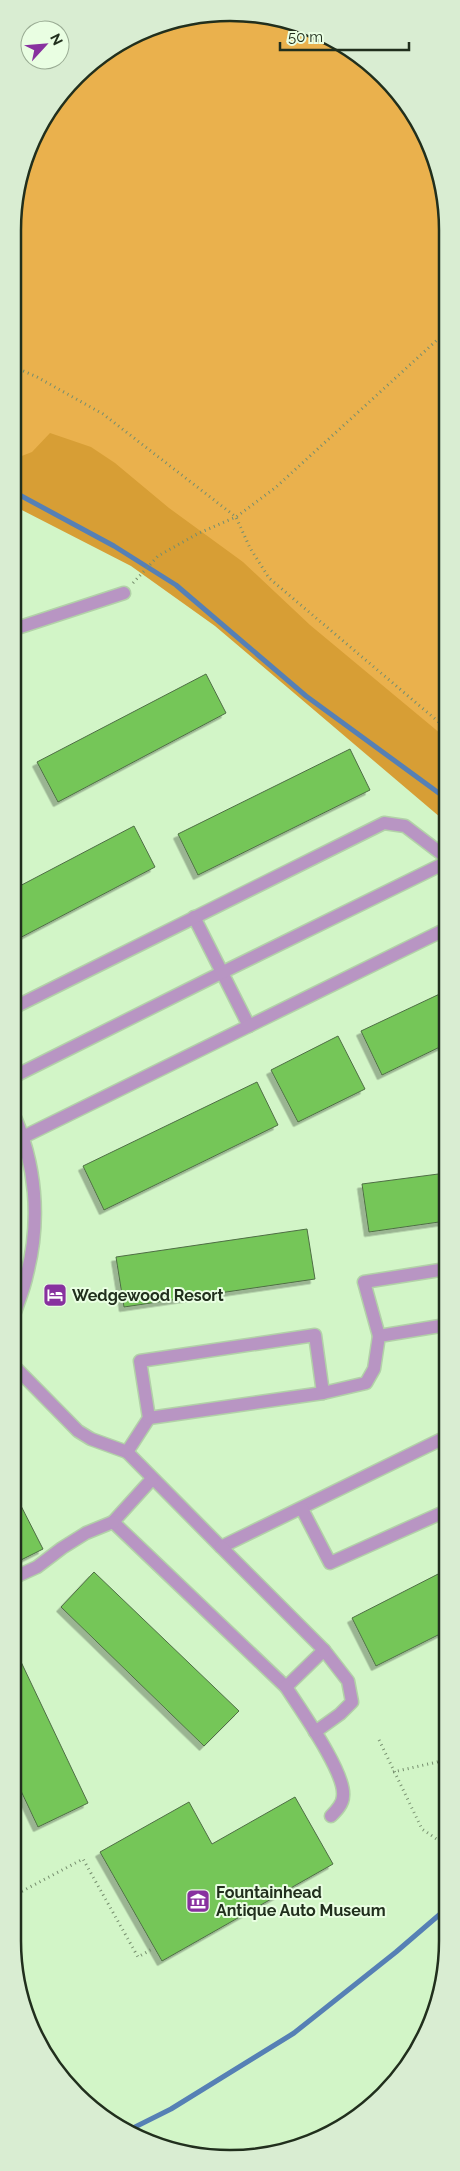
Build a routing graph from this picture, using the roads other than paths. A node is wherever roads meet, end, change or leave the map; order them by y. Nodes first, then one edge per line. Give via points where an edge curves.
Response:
1 (124, 592) dead end
2 (21, 628) edge
3 (439, 853) edge
4 (439, 865) edge
5 (194, 918) junction
6 (439, 932) edge
7 (221, 972) junction
8 (21, 1004) edge
9 (249, 1026) junction
10 (21, 1073) edge
11 (21, 1138) edge
12 (21, 1147) edge
13 (439, 1270) edge
14 (21, 1294) edge
15 (439, 1326) edge
16 (378, 1336) junction
17 (21, 1373) edge
18 (323, 1393) junction
19 (149, 1418) junction
20 (439, 1440) edge
21 (127, 1452) junction
22 (152, 1479) junction
23 (302, 1509) junction
24 (439, 1514) edge
25 (113, 1522) junction
26 (221, 1547) junction
27 (21, 1574) edge
28 (324, 1650) junction
29 (286, 1687) junction
30 (315, 1732) junction
31 (331, 1816) dead end

1 - 2 street
3 - 5 street via 405,826 384,822
4 - 7 street
5 - 7 street
5 - 8 street
6 - 9 street
7 - 9 street
7 - 10 street
9 - 11 street
12 - 14 street via 33,1178 36,1218 28,1273
13 - 16 street via 364,1282
15 - 16 street
16 - 18 street via 374,1370 366,1383
17 - 21 street via 78,1431
18 - 19 street
18 - 19 street via 315,1335 305,1336 140,1361
19 - 21 street
20 - 23 street
21 - 22 street
22 - 25 street
22 - 26 street
23 - 24 street via 330,1563
23 - 26 street
25 - 27 street via 86,1533
25 - 29 street
26 - 28 street
28 - 29 street
28 - 30 street via 348,1681 352,1702
29 - 30 street
30 - 31 street via 335,1764 344,1796

